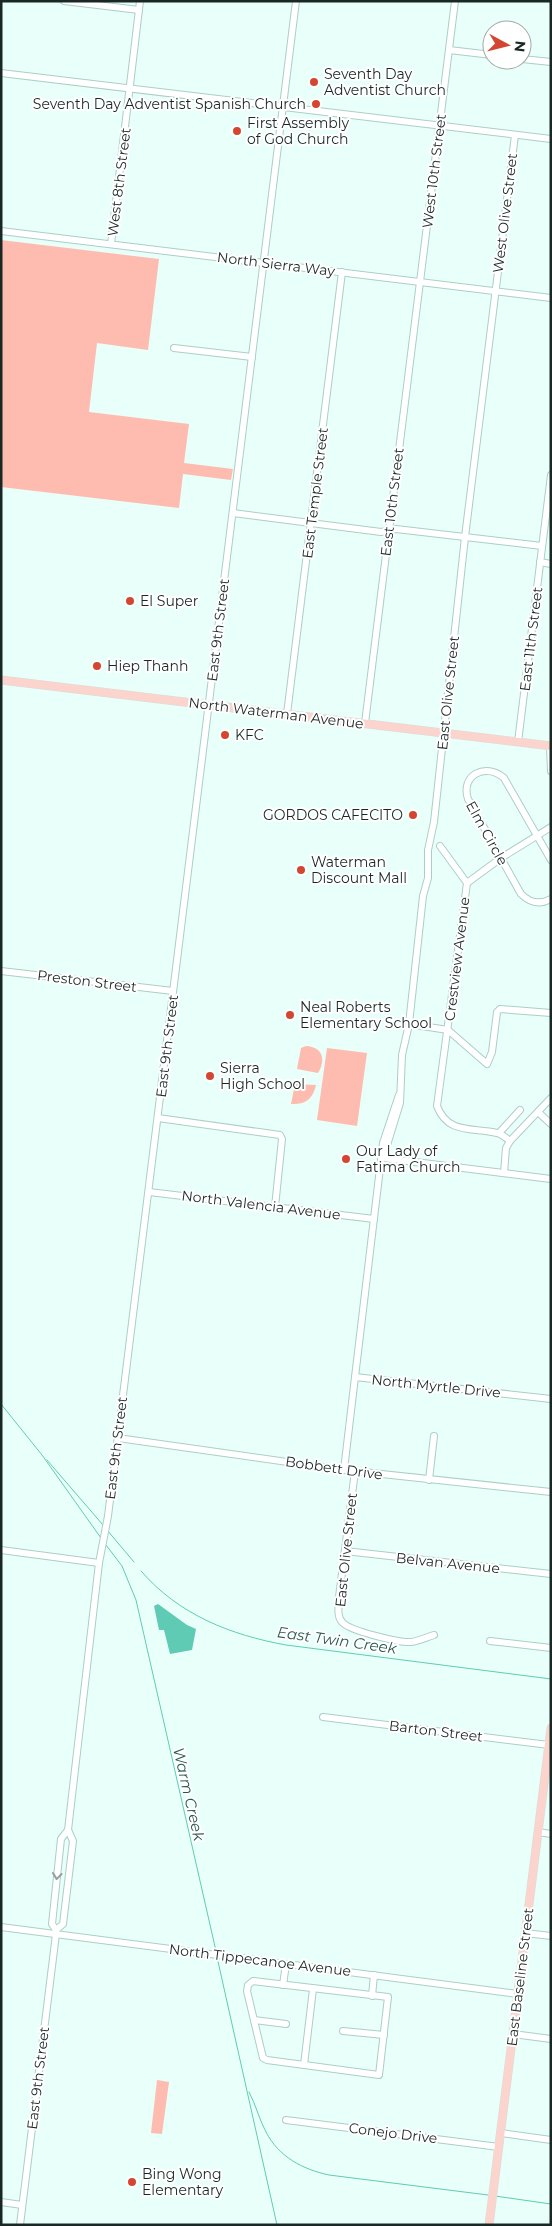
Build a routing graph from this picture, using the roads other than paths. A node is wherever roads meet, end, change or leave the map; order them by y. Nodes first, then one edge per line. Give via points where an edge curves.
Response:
1 (64, 1) edge
2 (140, 1) edge
3 (296, 1) edge
4 (455, 1) edge
5 (139, 10) junction
6 (449, 50) junction
7 (482, 54) edge
8 (532, 60) edge
9 (551, 62) edge
10 (1, 73) edge
11 (130, 88) junction
12 (284, 107) junction
13 (439, 126) junction
14 (515, 135) junction
15 (551, 139) edge
16 (1, 231) edge
17 (111, 244) junction
18 (264, 263) junction
19 (342, 272) junction
20 (420, 282) junction
21 (496, 291) junction
22 (551, 298) edge
23 (174, 348) dead end
24 (252, 357) junction
25 (551, 478) edge
26 (233, 513) junction
27 (312, 523) junction
28 (388, 530) junction
29 (465, 537) junction
30 (542, 546) junction
31 (540, 562) junction
32 (551, 564) edge
33 (1, 680) edge
34 (208, 704) junction
35 (287, 714) junction
36 (365, 723) junction
37 (442, 733) junction
38 (518, 742) junction
39 (550, 746) edge
40 (551, 771) edge
41 (551, 827) edge
42 (537, 836) junction
43 (440, 846) dead end
44 (501, 858) junction
45 (551, 860) edge
46 (467, 883) junction
47 (551, 899) edge
48 (1, 971) edge
49 (173, 991) junction
50 (551, 1013) edge
51 (409, 1024) junction
52 (448, 1030) junction
53 (551, 1098) edge
54 (520, 1110) dead end
55 (538, 1112) junction
56 (158, 1118) junction
57 (551, 1124) edge
58 (499, 1133) junction
59 (510, 1141) junction
60 (383, 1158) junction
61 (504, 1173) junction
62 (551, 1179) edge
63 (149, 1192) junction
64 (275, 1207) junction
65 (374, 1219) junction
66 (355, 1376) junction
67 (551, 1399) edge
68 (434, 1436) dead end
69 (118, 1438) junction
70 (344, 1470) junction
71 (355, 1471) junction
72 (429, 1480) junction
73 (551, 1492) edge
74 (1, 1550) edge
75 (345, 1551) junction
76 (99, 1563) junction
77 (551, 1574) edge
78 (434, 1634) dead end
79 (490, 1641) dead end
80 (551, 1648) edge
81 (323, 1717) dead end
82 (551, 1730) edge
83 (549, 1745) junction
84 (68, 1830) junction
85 (538, 1832) junction
86 (551, 1834) edge
87 (1, 1927) edge
88 (56, 1932) junction
89 (525, 1933) junction
90 (551, 1936) edge
91 (286, 1964) junction
92 (374, 1975) junction
93 (283, 1985) junction
94 (313, 1989) junction
95 (518, 1994) junction
96 (372, 1996) junction
97 (254, 2020) junction
98 (286, 2024) dead end
99 (343, 2030) dead end
100 (513, 2034) junction
101 (384, 2036) junction
102 (551, 2039) edge
103 (304, 2065) junction
104 (286, 2120) dead end
105 (501, 2134) junction
106 (551, 2140) edge
107 (499, 2147) junction
108 (1, 2202) edge
109 (22, 2205) junction
110 (20, 2225) edge
111 (489, 2225) edge

1 - 5 street
2 - 5 street, West 8th Street
3 - 12 street, East 9th Street
4 - 6 street, West 10th Street
5 - 11 street, West 8th Street
6 - 7 street
6 - 13 street, West 10th Street
8 - 9 street
10 - 11 street
11 - 12 street
11 - 17 street, West 8th Street
12 - 13 street
12 - 18 street, East 9th Street
13 - 14 street
13 - 20 street, West 10th Street
14 - 15 street
14 - 21 street, West Olive Street
16 - 17 street, North Sierra Way
17 - 18 street, North Sierra Way
18 - 19 street, North Sierra Way
18 - 24 street, East 9th Street
19 - 20 street, North Sierra Way
19 - 27 street, East Temple Street
20 - 21 street, North Sierra Way
20 - 28 street, East 10th Street
21 - 22 street, North Sierra Way
21 - 29 street, East Olive Street
23 - 24 street
24 - 26 street, East 9th Street
25 - 30 street, East 11th Street
26 - 27 street
26 - 34 street, East 9th Street
27 - 28 street via 381,532
27 - 35 street, East Temple Street
28 - 29 street
28 - 36 street, East 10th Street
29 - 30 street
29 - 37 street, East Olive Street
30 - 31 street, East 11th Street
31 - 32 street
31 - 38 street, East 11th Street
33 - 34 main road, North Waterman Avenue
34 - 35 main road, North Waterman Avenue
34 - 49 street, East 9th Street
35 - 36 main road, North Waterman Avenue
36 - 37 main road, North Waterman Avenue
37 - 38 main road, North Waterman Avenue
37 - 51 street, East Olive Street
38 - 39 main road, North Waterman Avenue
39 - 40 street
41 - 42 street
42 - 44 street
42 - 44 street, Elm Circle via 504,778 492,770 478,772 468,782 467,797
42 - 45 street, Elm Circle
43 - 46 street, Crestview Avenue
44 - 46 street
44 - 47 street, Elm Circle via 523,896 536,903
46 - 52 street, Crestview Avenue
48 - 49 street, Preston Street
49 - 56 street, East 9th Street
50 - 52 street, Crestview Avenue via 500,1009 487,1064
51 - 52 street
51 - 60 street, East Olive Street via 402,1055 399,1095 383,1143
52 - 58 street via 437,1106 439,1112 454,1127
53 - 55 street
54 - 58 street
55 - 57 street
55 - 59 street
56 - 63 street, East 9th Street
56 - 64 street via 280,1135
58 - 59 street
59 - 61 street via 506,1148
60 - 61 street
60 - 65 street, East Olive Street
61 - 62 street
63 - 64 street, North Valencia Avenue
63 - 69 street, East 9th Street
64 - 65 street, North Valencia Avenue
65 - 66 street, East Olive Street
66 - 67 street, North Myrtle Drive
66 - 70 street, North Myrtle Drive
68 - 72 street
69 - 70 street, Bobbett Drive
69 - 76 street, East 9th Street
70 - 71 street, Bobbett Drive
71 - 72 street, Bobbett Drive
71 - 75 street, East Olive Street
72 - 73 street, Bobbett Drive
74 - 76 street
75 - 77 street, Belvan Avenue
75 - 78 street, East Olive Street via 338,1615 342,1623 396,1642 412,1642
76 - 84 street, East 9th Street
79 - 80 street
81 - 83 street, Barton Street
82 - 83 main road, East Baseline Street
83 - 85 main road, East Baseline Street
84 -> 88 street, East 9th Street via 61,1839 52,1924
84 - 88 street, East 9th Street via 73,1841 63,1924
85 - 86 street
85 - 89 main road, East Baseline Street
87 - 88 street, North Tippecanoe Avenue
88 - 91 street, North Tippecanoe Avenue
88 - 109 street, East 9th Street
89 - 90 street
89 - 95 main road, East Baseline Street
91 - 92 street, North Tippecanoe Avenue
91 - 93 street
92 - 95 street, North Tippecanoe Avenue
92 - 96 street
93 - 94 street
93 - 97 street via 254,1981 248,1984
94 - 96 street
94 - 103 street
95 - 100 main road, East Baseline Street
96 - 101 street via 388,1997
97 - 98 street
97 - 103 street via 263,2058
99 - 101 street
100 - 102 street
100 - 105 main road, East Baseline Street
101 - 103 street via 379,2075
104 - 107 street, Conejo Drive
105 - 106 street
105 - 107 main road, East Baseline Street
107 - 111 main road, East Baseline Street
108 - 109 street
109 - 110 street, East 9th Street

